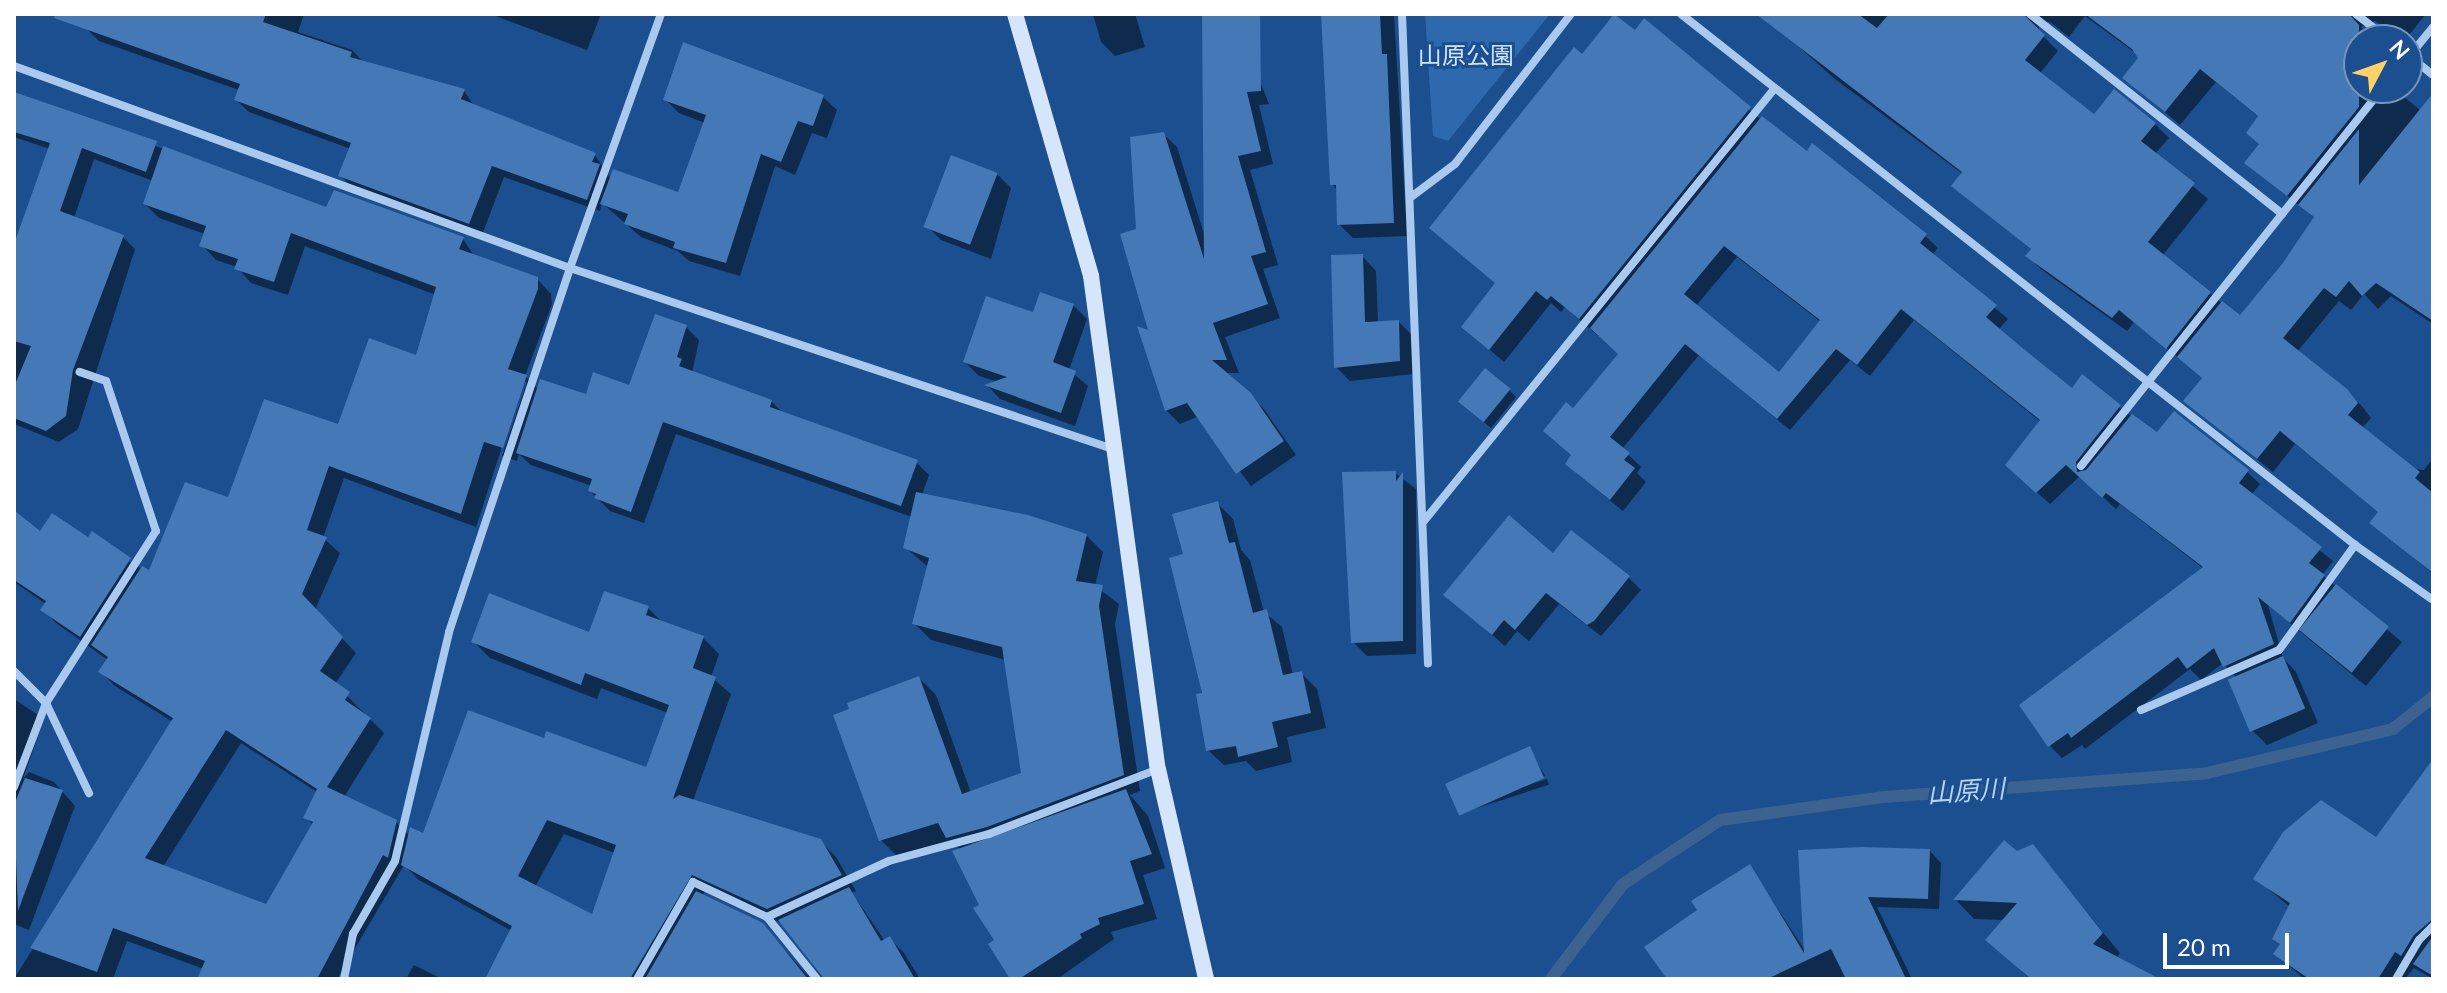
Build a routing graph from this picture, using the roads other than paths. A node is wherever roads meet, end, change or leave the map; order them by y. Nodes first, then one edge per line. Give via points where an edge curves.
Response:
1 (661, 14) edge
2 (1015, 14) edge
3 (1402, 14) edge
4 (1571, 14) edge
5 (1681, 14) edge
6 (2030, 14) edge
7 (14, 66) edge
8 (1775, 88) junction
9 (2370, 104) edge
10 (1411, 197) junction
11 (2282, 214) junction
12 (570, 268) junction
13 (80, 372) dead end
14 (2149, 380) junction
15 (1117, 451) junction
16 (2081, 466) dead end
17 (1424, 521) junction
18 (2355, 545) junction
19 (2433, 600) edge
20 (1428, 663) dead end
21 (14, 671) edge
22 (46, 703) junction
23 (2141, 710) dead end
24 (1158, 769) junction
25 (14, 787) edge
26 (89, 793) dead end
27 (767, 917) junction
28 (2433, 926) edge
29 (344, 979) edge
30 (637, 979) edge
31 (817, 979) edge
32 (1206, 979) edge
33 (2396, 979) edge

1 - 12 street
2 - 15 street via 1091,276
3 - 10 street
4 - 10 street via 1455,164
5 - 8 street
6 - 11 street
7 - 12 street
8 - 14 street
8 - 17 street
9 - 11 street
10 - 17 street
11 - 14 street
12 - 15 street
12 - 29 street via 449,632 395,861 353,934
13 - 22 street via 106,381 156,531
14 - 16 street
14 - 18 street
15 - 24 street
17 - 20 street
18 - 19 street
18 - 23 street via 2279,650
21 - 22 street
22 - 25 street
22 - 26 street
24 - 27 street via 989,834 889,861
24 - 32 street
27 - 30 street via 693,882
27 - 31 street
28 - 33 street

